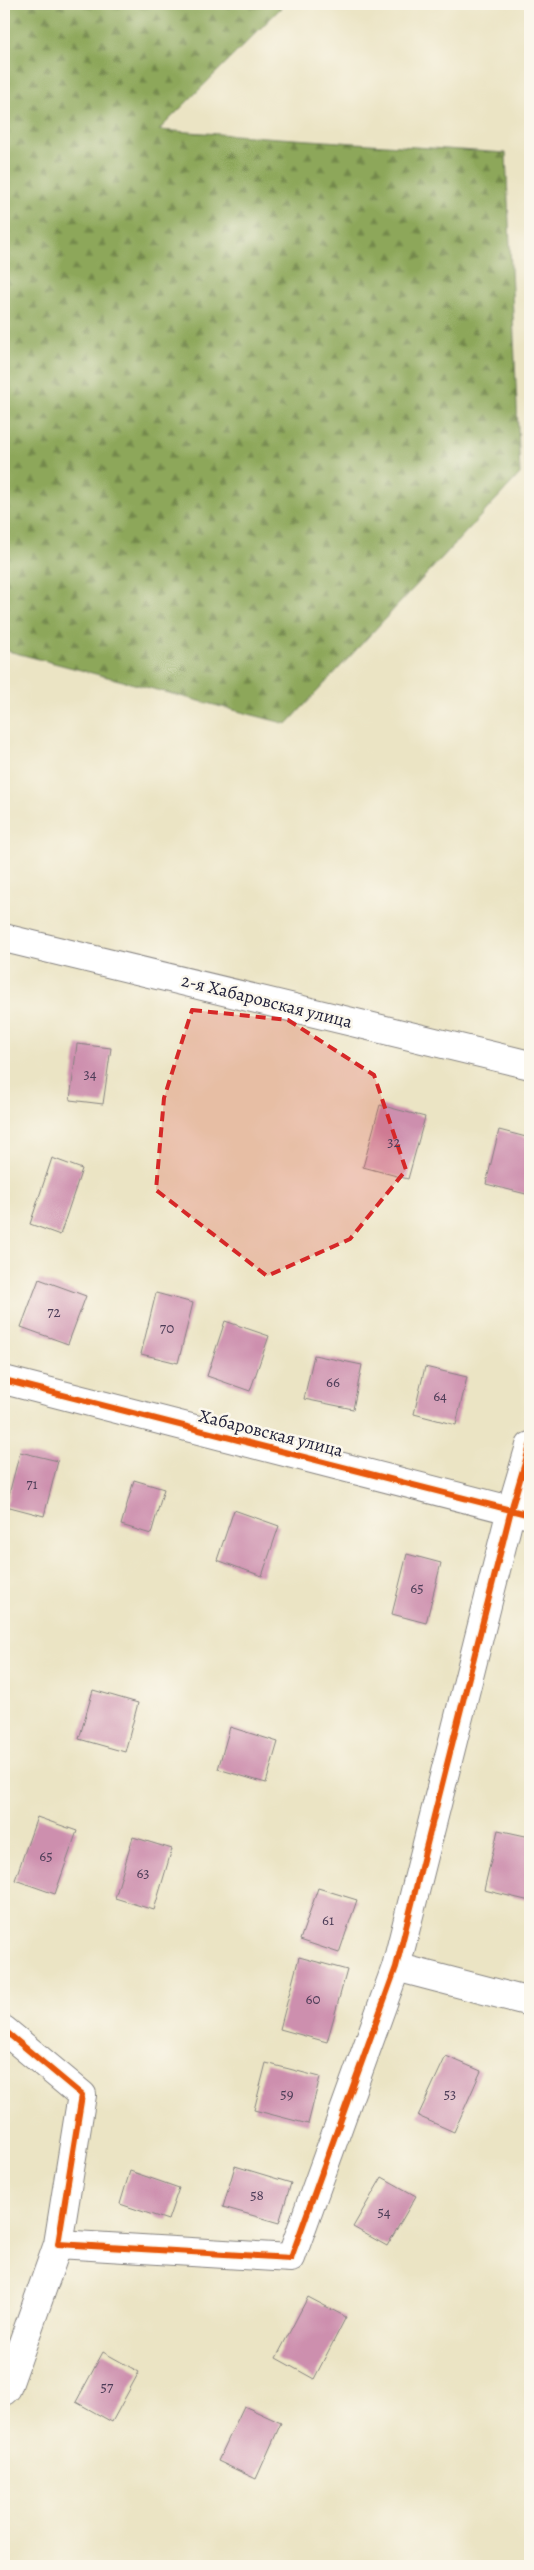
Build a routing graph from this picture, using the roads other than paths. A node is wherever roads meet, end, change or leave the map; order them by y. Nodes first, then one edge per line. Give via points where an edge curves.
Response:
1 (4, 938) edge
2 (530, 1065) edge
3 (4, 1380) edge
4 (530, 1446) edge
5 (520, 1513) edge
6 (396, 1967) junction
7 (530, 2002) edge
8 (4, 2030) edge
9 (58, 2244) junction
10 (4, 2391) edge

1 - 2 street, 2-я Хабаровская улица
3 - 5 street, Хабаровская улица
4 - 5 street
5 - 6 street
6 - 7 street
6 - 9 street via 291,2258
8 - 9 street via 82,2095
9 - 10 street

